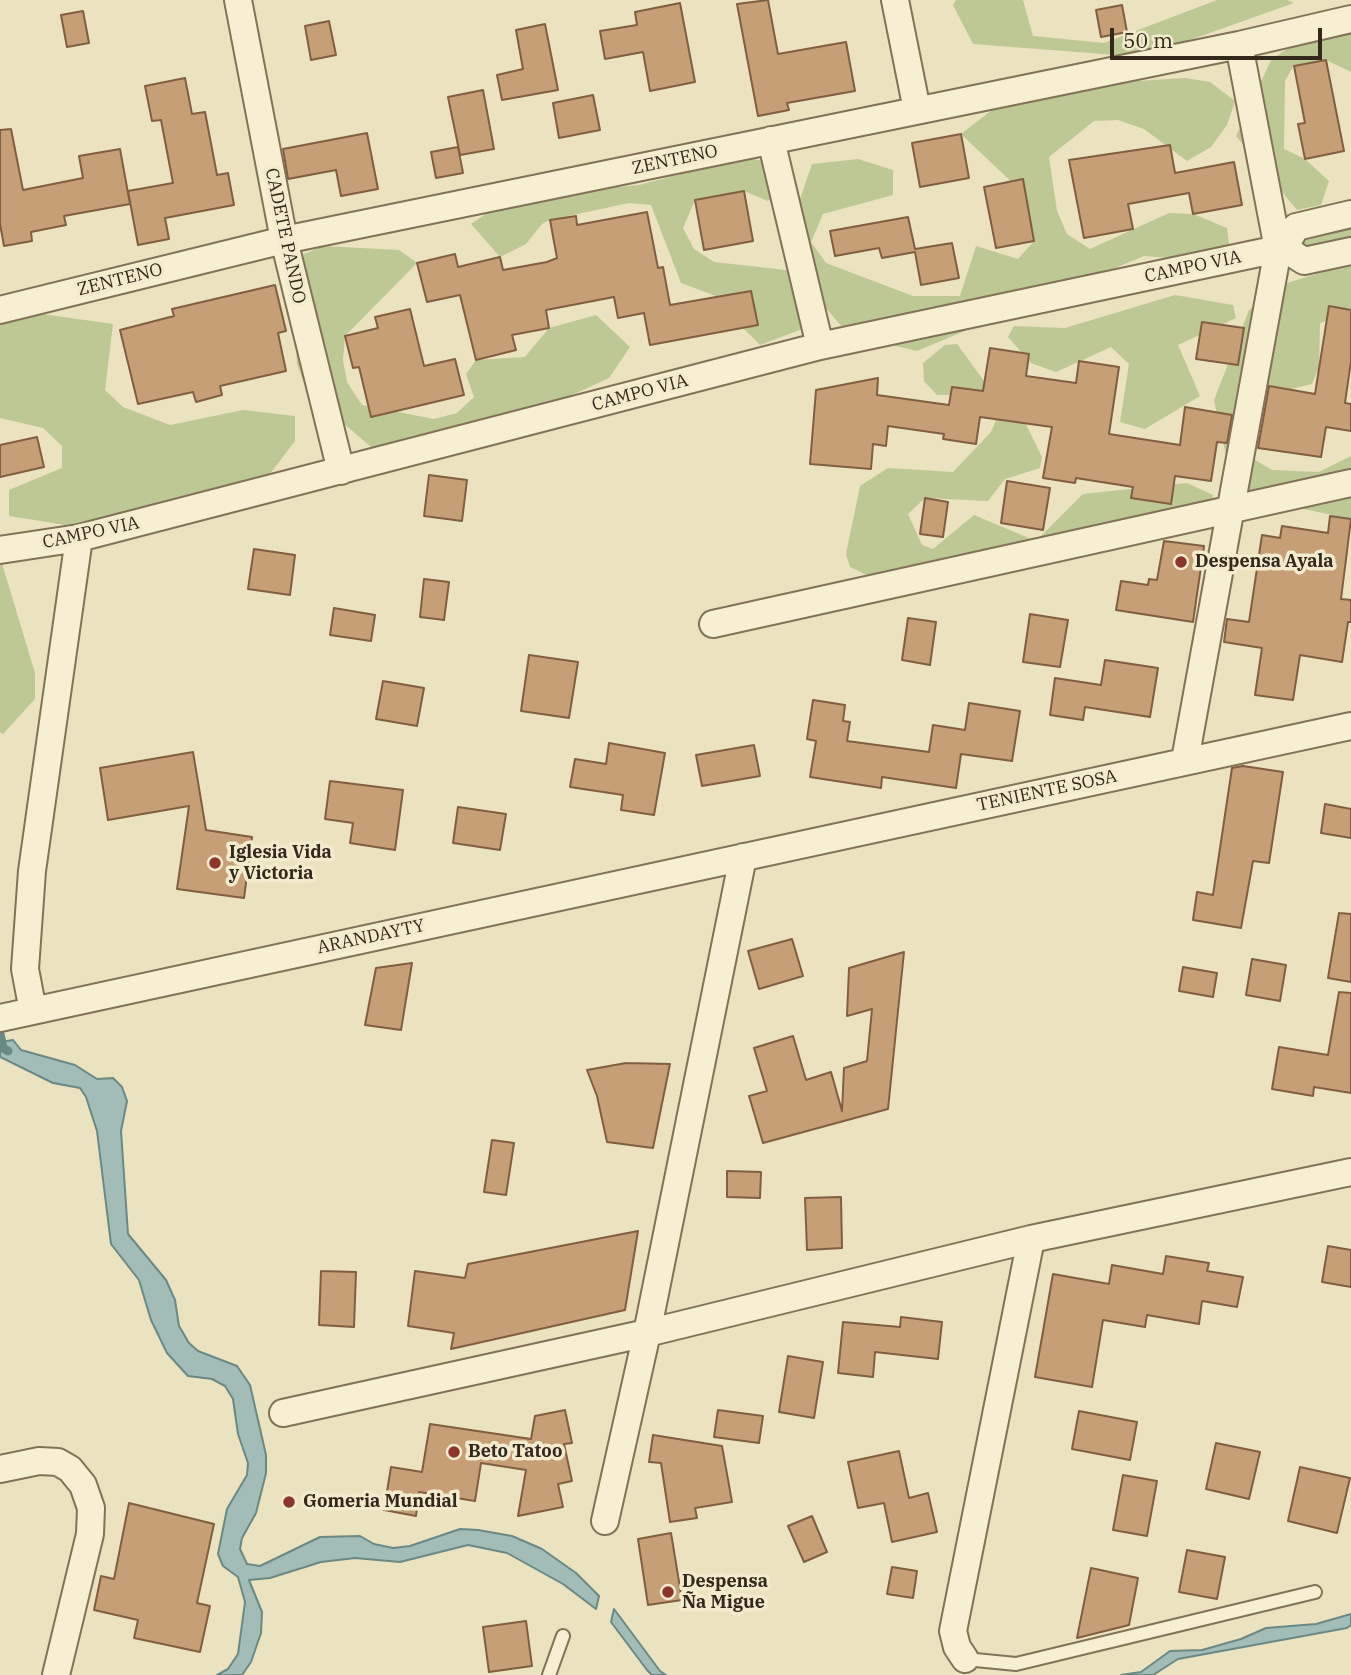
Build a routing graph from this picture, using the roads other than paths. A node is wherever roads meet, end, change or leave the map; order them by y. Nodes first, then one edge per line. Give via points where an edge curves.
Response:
1 (238, 0) edge
2 (895, 0) edge
3 (1351, 19) edge
4 (1239, 45) junction
5 (917, 110) junction
6 (771, 140) junction
7 (1351, 215) edge
8 (284, 240) junction
9 (1281, 248) junction
10 (1351, 251) edge
11 (0, 310) edge
12 (820, 346) junction
13 (341, 471) junction
14 (1351, 483) edge
15 (1228, 510) junction
16 (79, 538) junction
17 (0, 550) edge
18 (713, 624) dead end
19 (1351, 726) edge
20 (1185, 760) junction
21 (743, 857) junction
22 (18, 1014) edge
23 (1351, 1172) edge
24 (1031, 1239) junction
25 (647, 1333) junction
26 (283, 1413) dead end
27 (0, 1469) edge
28 (605, 1521) dead end
29 (1315, 1592) dead end
30 (563, 1636) dead end
31 (965, 1660) joint
32 (56, 1675) edge
33 (549, 1675) edge

1 - 8 street, CADETE PANDO
2 - 5 street
3 - 4 street, ZENTENO
4 - 5 street, ZENTENO
4 - 9 street
5 - 6 street, ZENTENO
6 - 8 street, ZENTENO
6 - 12 street
7 - 9 street via 1296,227
8 - 11 street, ZENTENO
8 - 13 street, CADETE PANDO
9 - 10 street via 1304,261
9 - 12 street, CAMPO VIA
9 - 15 street
12 - 13 street, CAMPO VIA
13 - 16 street, CAMPO VIA
14 - 15 street
15 - 18 street
15 - 20 street
16 - 17 street, CAMPO VIA
16 - 22 street via 32,871 26,970
19 - 20 street, TENIENTE SOSA
20 - 21 street, TENIENTE SOSA
21 - 22 street, ARANDAYTY
21 - 25 street
23 - 24 street
24 - 25 street
24 - 31 street via 953,1630
25 - 26 street
25 - 28 street
27 - 32 street via 58,1462 83,1485 91,1508 90,1534
29 - 31 lane via 1016,1664
30 - 33 lane

